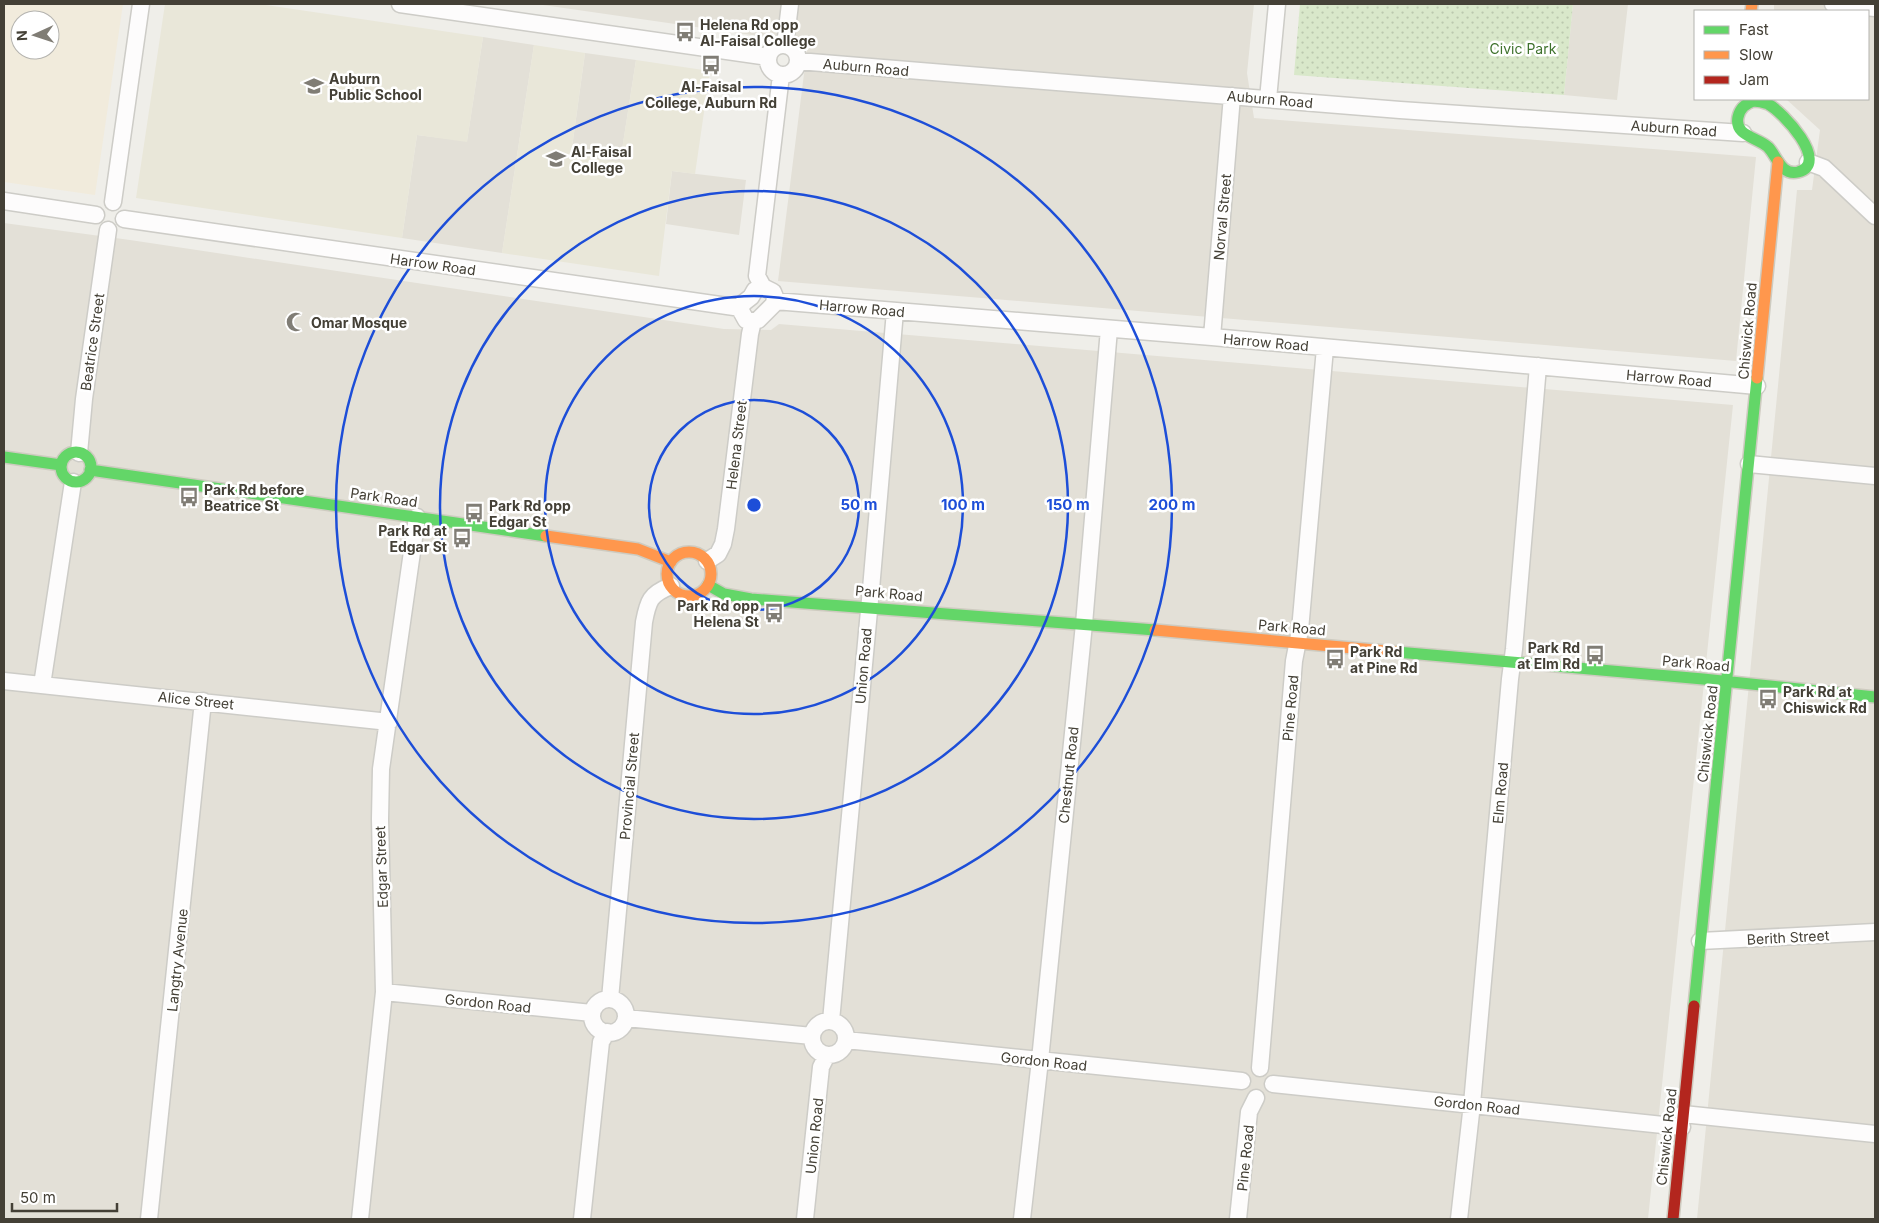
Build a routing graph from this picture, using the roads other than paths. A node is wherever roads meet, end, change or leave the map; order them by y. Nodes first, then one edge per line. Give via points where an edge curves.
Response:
1 (141, 4) edge
2 (400, 4) edge
3 (790, 4) edge
4 (1277, 4) edge
5 (1833, 4) edge
6 (1875, 8) edge
7 (785, 45) junction
8 (768, 57) junction
9 (798, 61) junction
10 (781, 75) junction
11 (1232, 96) junction
12 (1268, 99) junction
13 (1743, 103) edge
14 (1743, 133) junction
15 (1778, 162) junction
16 (1808, 162) junction
17 (4, 201) edge
18 (112, 202) junction
19 (96, 215) junction
20 (1875, 216) edge
21 (124, 219) junction
22 (108, 230) junction
23 (763, 287) junction
24 (775, 302) junction
25 (741, 308) junction
26 (894, 311) junction
27 (753, 321) junction
28 (1109, 329) junction
29 (1212, 338) junction
30 (1325, 348) junction
31 (1538, 366) junction
32 (1756, 386) junction
33 (80, 453) junction
34 (4, 456) edge
35 (1750, 464) junction
36 (61, 465) junction
37 (90, 470) junction
38 (1875, 476) edge
39 (73, 482) junction
40 (417, 517) junction
41 (671, 562) junction
42 (707, 562) junction
43 (708, 585) junction
44 (670, 586) junction
45 (869, 606) junction
46 (1084, 624) junction
47 (1298, 643) junction
48 (1513, 662) junction
49 (4, 681) edge
50 (1727, 681) junction
51 (42, 684) junction
52 (1875, 696) edge
53 (203, 701) junction
54 (389, 722) junction
55 (1875, 932) edge
56 (1700, 941) junction
57 (384, 992) junction
58 (610, 999) junction
59 (592, 1013) junction
60 (626, 1018) junction
61 (831, 1021) junction
62 (607, 1032) junction
63 (812, 1036) junction
64 (846, 1040) junction
65 (827, 1055) junction
66 (1040, 1060) junction
67 (1260, 1068) junction
68 (1242, 1081) junction
69 (1273, 1084) junction
70 (1256, 1098) junction
71 (1472, 1104) junction
72 (1683, 1120) junction
73 (1875, 1134) edge
74 (149, 1219) edge
75 (360, 1219) edge
76 (582, 1219) edge
77 (805, 1219) edge
78 (1022, 1219) edge
79 (1238, 1219) edge
80 (1459, 1219) edge
81 (1672, 1219) edge

1 - 18 street
2 - 8 street
3 - 7 street
4 - 12 street
5 - 6 street
7 - 8 street via 776,46
7 - 9 street via 793,48
8 - 10 street via 769,67
9 - 10 street via 794,70
9 - 11 street, Auburn Road
10 - 23 street via 757,276
11 - 12 street, Auburn Road
11 - 29 street, Norval Street
12 - 14 street, Auburn Road
13 - 14 street via 1738,117
13 - 16 street via 1761,102 1774,108 1803,139 1808,150
14 - 15 street via 1765,144
15 - 16 street via 1782,168 1792,172 1803,170
15 - 32 street, Chiswick Road
16 - 20 street via 1824,168
17 - 19 street
18 - 19 street via 100,206
18 - 21 street via 121,206
19 - 22 street via 98,223
21 - 22 street via 120,227
21 - 25 street, Harrow Road
22 - 33 street, Beatrice Street via 84,399
23 - 24 street via 773,292
23 - 25 street via 755,290
24 - 26 street, Harrow Road
24 - 27 street via 771,309
25 - 27 street via 741,315
26 - 28 street, Harrow Road
26 - 45 street, Union Road
27 - 42 street, Helena Street via 726,529 718,554
28 - 29 street, Harrow Road
28 - 46 street, Chestnut Road
29 - 30 street, Harrow Road
30 - 31 street, Harrow Road
30 - 47 street, Pine Road
31 - 32 street, Harrow Road
31 - 48 street, Elm Road
32 - 35 street, Chiswick Road
33 - 36 street via 66,456
33 - 37 street via 89,461
34 - 36 street
35 - 38 street
35 - 50 street, Chiswick Road
36 - 39 street via 62,474
37 - 39 street via 82,481
37 - 40 street, Park Road
39 - 51 street
40 - 41 street, Park Road via 638,549
40 - 54 street, Edgar Street
41 - 42 street via 688,552 700,555
41 - 44 street via 667,574
42 - 43 street via 711,572
43 - 44 street via 703,591 690,596 676,592
43 - 45 street, Park Road via 724,594 751,598
44 - 58 street, Provincial Street via 657,591 652,597 644,622
45 - 46 street, Park Road
45 - 61 street, Union Road
46 - 47 street, Park Road
46 - 66 street, Chestnut Road
47 - 48 street, Park Road
47 - 67 street, Pine Road
48 - 50 street, Park Road
48 - 71 street, Elm Road
49 - 51 street, Alice Street
50 - 52 street, Park Road
50 - 56 street, Chiswick Road
51 - 53 street, Alice Street
53 - 54 street, Alice Street
53 - 74 street, Langtry Avenue
54 - 57 street, Edgar Street via 381,769 380,819
55 - 56 street, Berith Street
56 - 72 street, Chiswick Road
57 - 59 street, Gordon Road
57 - 75 street, Edgar Street
58 - 59 street via 601,1001
58 - 60 street via 620,1003
59 - 62 street via 597,1028
60 - 62 street via 617,1030
60 - 63 street
61 - 63 street via 821,1024
61 - 64 street via 844,1029
62 - 76 street via 601,1042
63 - 65 street via 818,1051
64 - 65 street via 842,1050
64 - 66 street, Gordon Road
65 - 77 street, Union Road via 821,1067
66 - 68 street, Gordon Road
66 - 78 street, Chestnut Road
67 - 68 street via 1250,1070
67 - 69 street via 1268,1072
68 - 70 street via 1246,1092
69 - 70 street via 1267,1095
69 - 71 street, Gordon Road
70 - 79 street, Pine Road via 1250,1112
71 - 72 street, Gordon Road
71 - 80 street, Elm Road
72 - 73 street, Gordon Road
72 - 81 street, Chiswick Road

